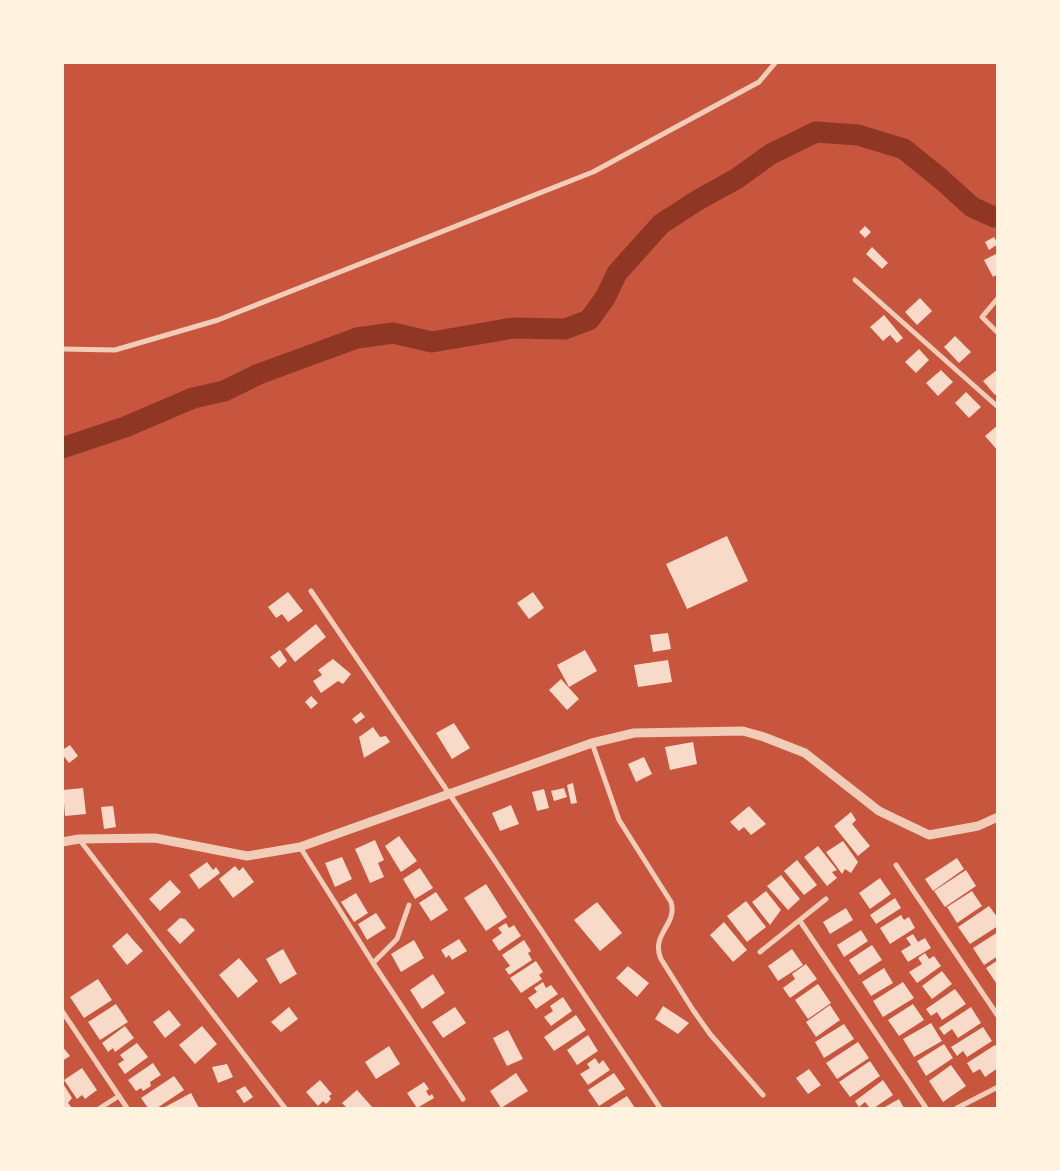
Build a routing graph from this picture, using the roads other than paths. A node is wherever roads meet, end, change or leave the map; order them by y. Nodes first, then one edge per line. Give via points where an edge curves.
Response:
1 (776, 62) edge
2 (855, 280) dead end
3 (998, 298) edge
4 (998, 333) edge
5 (62, 349) edge
6 (998, 406) edge
7 (310, 592) dead end
8 (592, 743) junction
9 (448, 794) junction
10 (998, 817) edge
11 (79, 839) junction
12 (62, 842) edge
13 (300, 847) junction
14 (896, 865) dead end
15 (826, 899) dead end
16 (409, 904) dead end
17 (800, 920) junction
18 (760, 952) dead end
19 (373, 963) junction
20 (62, 1012) edge
21 (998, 1016) edge
22 (998, 1087) edge
23 (763, 1095) dead end
24 (119, 1096) junction
25 (463, 1099) dead end
26 (100, 1108) edge
27 (127, 1108) edge
28 (285, 1108) edge
29 (660, 1108) edge
30 (926, 1108) edge
31 (957, 1108) edge

1 - 5 street via 759,82 593,172 218,320 115,350
2 - 6 street
3 - 4 street via 982,317
7 - 9 street
8 - 9 street
8 - 10 street via 634,733 743,732 805,753 879,811 930,835 978,826
8 - 23 street via 619,820 671,902 671,916 658,943 661,959 710,1034
9 - 13 street
9 - 29 street
11 - 12 street
11 - 13 street via 155,838 247,856
11 - 28 street
13 - 19 street
14 - 21 street
15 - 17 street
16 - 19 street via 397,939
17 - 18 street
17 - 30 street
19 - 25 street
20 - 24 street
22 - 31 street
24 - 26 street
24 - 27 street

